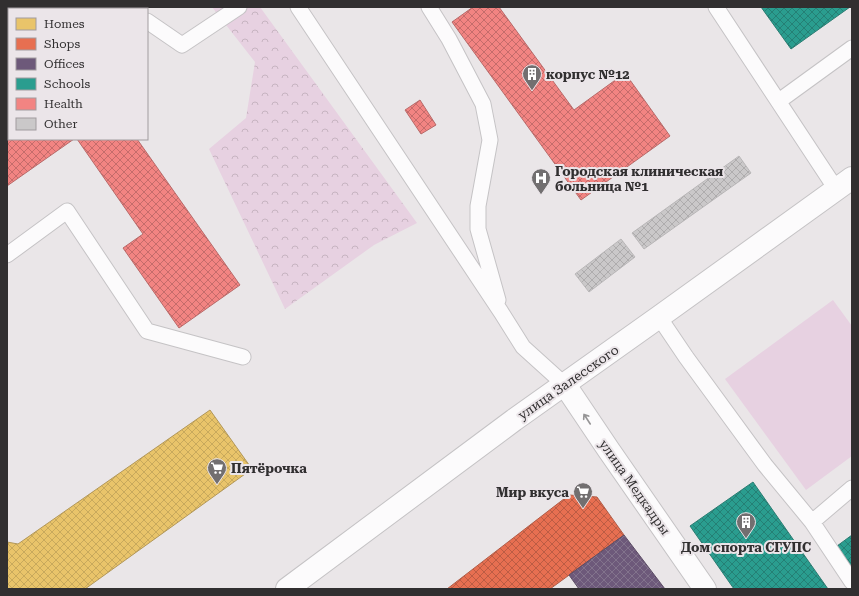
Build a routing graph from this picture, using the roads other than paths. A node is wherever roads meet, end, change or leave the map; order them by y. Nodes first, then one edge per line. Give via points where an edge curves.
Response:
1 (239, 7) edge
2 (298, 7) edge
3 (429, 7) edge
4 (716, 7) edge
5 (148, 22) edge
6 (852, 48) edge
7 (779, 101) junction
8 (844, 184) edge
9 (7, 255) edge
10 (501, 312) junction
11 (659, 317) junction
12 (243, 357) dead end
13 (565, 385) junction
14 (852, 488) edge
15 (812, 522) junction
16 (852, 582) edge
17 (287, 589) edge
18 (705, 589) edge

1 - 5 lane via 182,45
2 - 10 lane
3 - 10 lane via 483,104 490,140 478,206 478,229
4 - 7 lane
6 - 7 lane
7 - 8 lane
8 - 11 main road, улица Залесского
9 - 12 lane via 67,210 147,331
10 - 13 lane via 523,347
11 - 13 main road, улица Залесского
11 - 15 lane via 765,464
13 - 17 main road, улица Залесского
18 -> 13 main road, улица Медкадры
14 - 15 lane
15 - 16 lane

